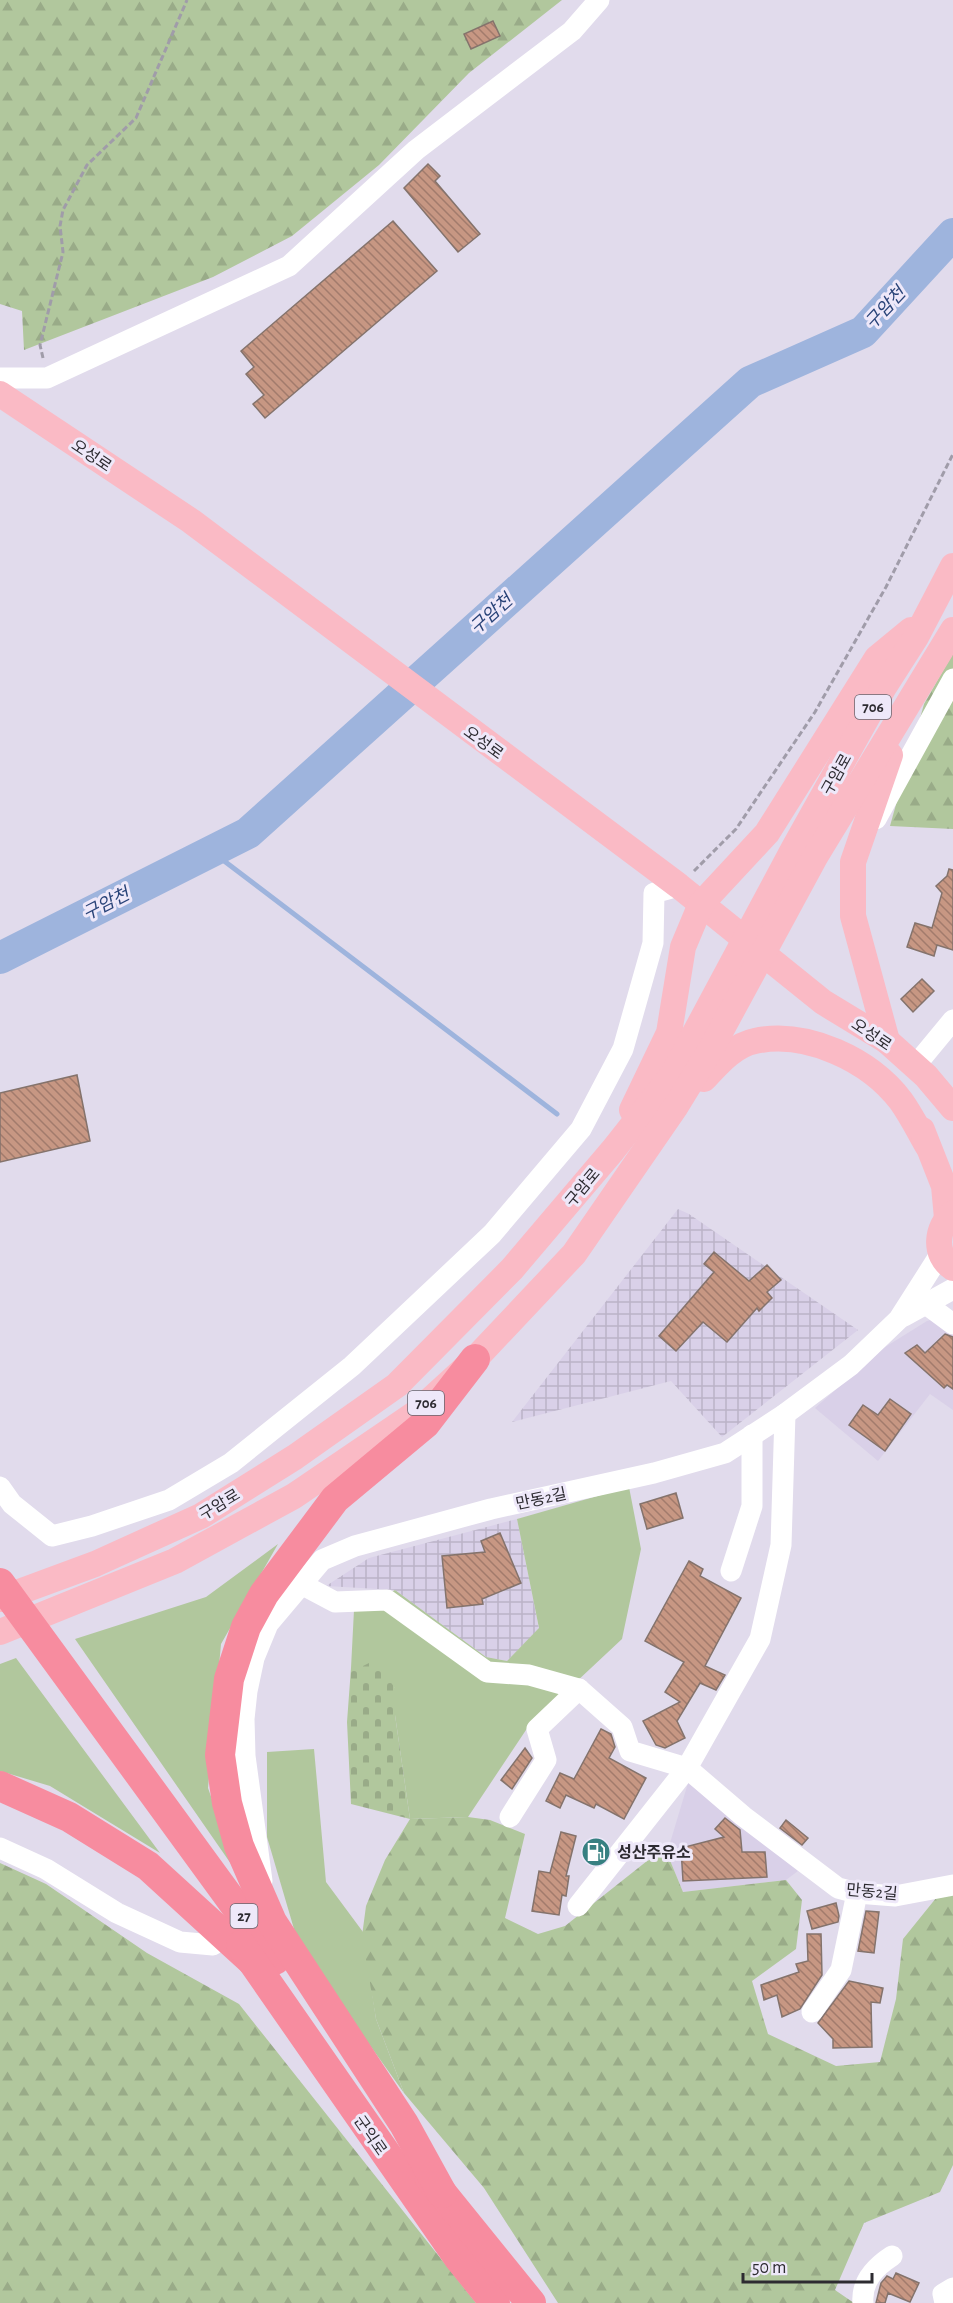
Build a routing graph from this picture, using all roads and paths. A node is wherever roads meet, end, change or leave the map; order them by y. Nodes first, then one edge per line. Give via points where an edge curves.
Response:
1 (187, 0) edge
2 (599, 0) edge
3 (0, 378) edge
4 (47, 378) junction
5 (0, 394) edge
6 (953, 454) edge
7 (953, 566) edge
8 (926, 619) junction
9 (953, 630) edge
10 (953, 679) edge
11 (901, 718) junction
12 (804, 852) junction
13 (853, 862) junction
14 (679, 886) junction
15 (701, 904) junction
16 (823, 1002) junction
17 (714, 1020) junction
18 (953, 1020) edge
19 (886, 1041) junction
20 (915, 1066) junction
21 (676, 1106) junction
22 (953, 1108) edge
23 (927, 1145) junction
24 (613, 1150) junction
25 (949, 1181) edge
26 (950, 1215) edge
27 (947, 1261) edge
28 (953, 1289) edge
29 (926, 1304) junction
30 (899, 1319) junction
31 (953, 1324) edge
32 (475, 1359) junction
33 (785, 1414) junction
34 (752, 1435) junction
35 (0, 1487) edge
36 (731, 1571) dead end
37 (0, 1583) edge
38 (301, 1584) junction
39 (0, 1599) edge
40 (0, 1612) edge
41 (0, 1632) edge
42 (36, 1645) junction
43 (579, 1689) junction
44 (687, 1768) junction
45 (0, 1785) edge
46 (510, 1817) dead end
47 (0, 1848) edge
48 (953, 1885) edge
49 (857, 1893) junction
50 (274, 1906) dead end
51 (578, 1906) dead end
52 (213, 1944) dead end
53 (254, 1963) junction
54 (812, 2012) dead end
55 (442, 2193) junction
56 (892, 2256) dead end
57 (953, 2288) edge
58 (495, 2303) edge
59 (531, 2303) edge
60 (863, 2303) edge
61 (945, 2303) edge

1 - 4 path via 136,118 87,165 63,210 63,252 40,345
2 - 4 street via 572,31 416,150 289,266
3 - 4 street
5 - 14 main road, 오성로 via 191,521
6 - 14 path via 886,587 815,712 736,829
7 - 8 main road, 구암로 / 706
8 - 12 main road, 구암로 / 706 via 884,687
8 - 15 main road via 877,658 767,833
9 - 11 main road, 구암로 / 706
10 - 13 street
11 - 12 main road, 구암로 / 706
11 - 13 main road
12 - 17 main road, 구암로 / 706
13 - 19 main road via 853,916
14 - 15 main road, 오성로
14 - 35 street via 654,893 653,943 623,1049 581,1129 492,1234 352,1366 231,1463 169,1500 92,1527 52,1536 12,1504
15 - 16 main road, 오성로
15 - 24 main road via 682,946 669,1033
16 - 19 main road, 오성로
16 - 23 main road via 888,1061 904,1088
17 - 21 main road, 구암로 / 706
17 - 24 main road, 구암로 / 706
18 - 20 street
19 - 20 main road, 오성로
20 - 22 main road, 오성로
21 - 23 main road via 738,1048 754,1041 803,1042 832,1050 871,1071 901,1101
21 - 32 main road, 구암로 / 706 via 574,1254
23 - 25 main road
24 - 39 main road, 구암로 / 706 via 512,1269 397,1385 295,1457 201,1516 95,1564
25 - 26 main road
26 - 27 main road via 939,1241
27 - 30 street
28 - 29 street
29 - 30 street
29 - 31 street
30 - 33 street, 만동2길 via 851,1365
32 - 41 main road, 구암로 / 706 via 416,1413 294,1496 175,1561
32 - 55 highway via 425,1424 335,1499 264,1594 246,1627 229,1678 220,1755 239,1846 272,1922 404,2124
33 - 34 street, 만동2길
33 - 44 street via 781,1545 760,1639
34 - 36 street via 752,1506
34 - 38 street, 만동2길 via 725,1453 654,1473 491,1509 355,1546 322,1560
37 - 42 highway, 27
38 - 43 street, 만동2길 via 335,1602 387,1599 487,1672 529,1675
38 - 50 street, 만동2길 via 268,1624 254,1658 244,1719 245,1756 262,1880
40 - 42 highway
42 - 53 highway
42 - 55 highway, 27 via 239,1908 406,2150
43 - 44 street, 만동2길 via 622,1727 630,1751
43 - 46 street via 537,1729 546,1760
44 - 49 street, 만동2길 via 838,1888
44 - 51 street
45 - 53 highway, 27 via 69,1817 148,1866
47 - 52 street via 180,1942
48 - 49 street, 만동2길 via 895,1896
49 - 54 street via 841,1970
53 - 58 highway, 군익로 / 27 via 451,2248
55 - 59 highway, 27
56 - 60 street via 873,2268 862,2294
57 - 61 street via 943,2294

